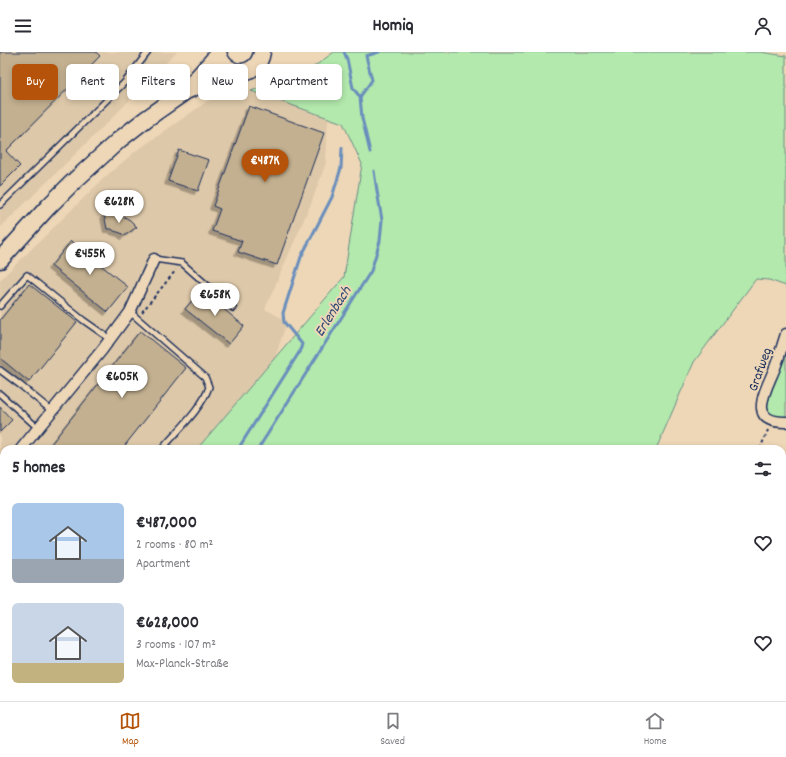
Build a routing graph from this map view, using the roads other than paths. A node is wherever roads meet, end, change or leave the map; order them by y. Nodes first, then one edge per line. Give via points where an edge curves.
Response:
1 (148, 52) edge
2 (218, 52) edge
3 (263, 53) edge
4 (223, 64) edge
5 (248, 70) edge
6 (190, 86) edge
7 (174, 100) edge
8 (0, 205) edge
9 (154, 259) joint
10 (0, 260) edge
11 (0, 306) edge
12 (233, 308) dead end
13 (130, 312) junction
14 (786, 334) edge
15 (110, 339) junction
16 (0, 370) edge
17 (0, 394) edge
18 (52, 411) junction
19 (786, 422) edge
20 (38, 428) junction
21 (24, 445) edge
22 (166, 445) edge

1 - 8 lane via 125,82
2 - 4 main road
2 - 6 main road
3 - 5 main road via 256,65
7 - 10 main road via 119,140 96,161
9 - 12 lane via 182,263
9 - 13 street
11 - 15 lane via 27,275
13 - 15 street
13 - 22 lane via 205,376 209,387 198,408
14 - 19 street, Grafweg via 761,408 763,414 772,421
15 - 18 street
16 - 18 lane
17 - 20 lane
18 - 20 street
20 - 21 street

